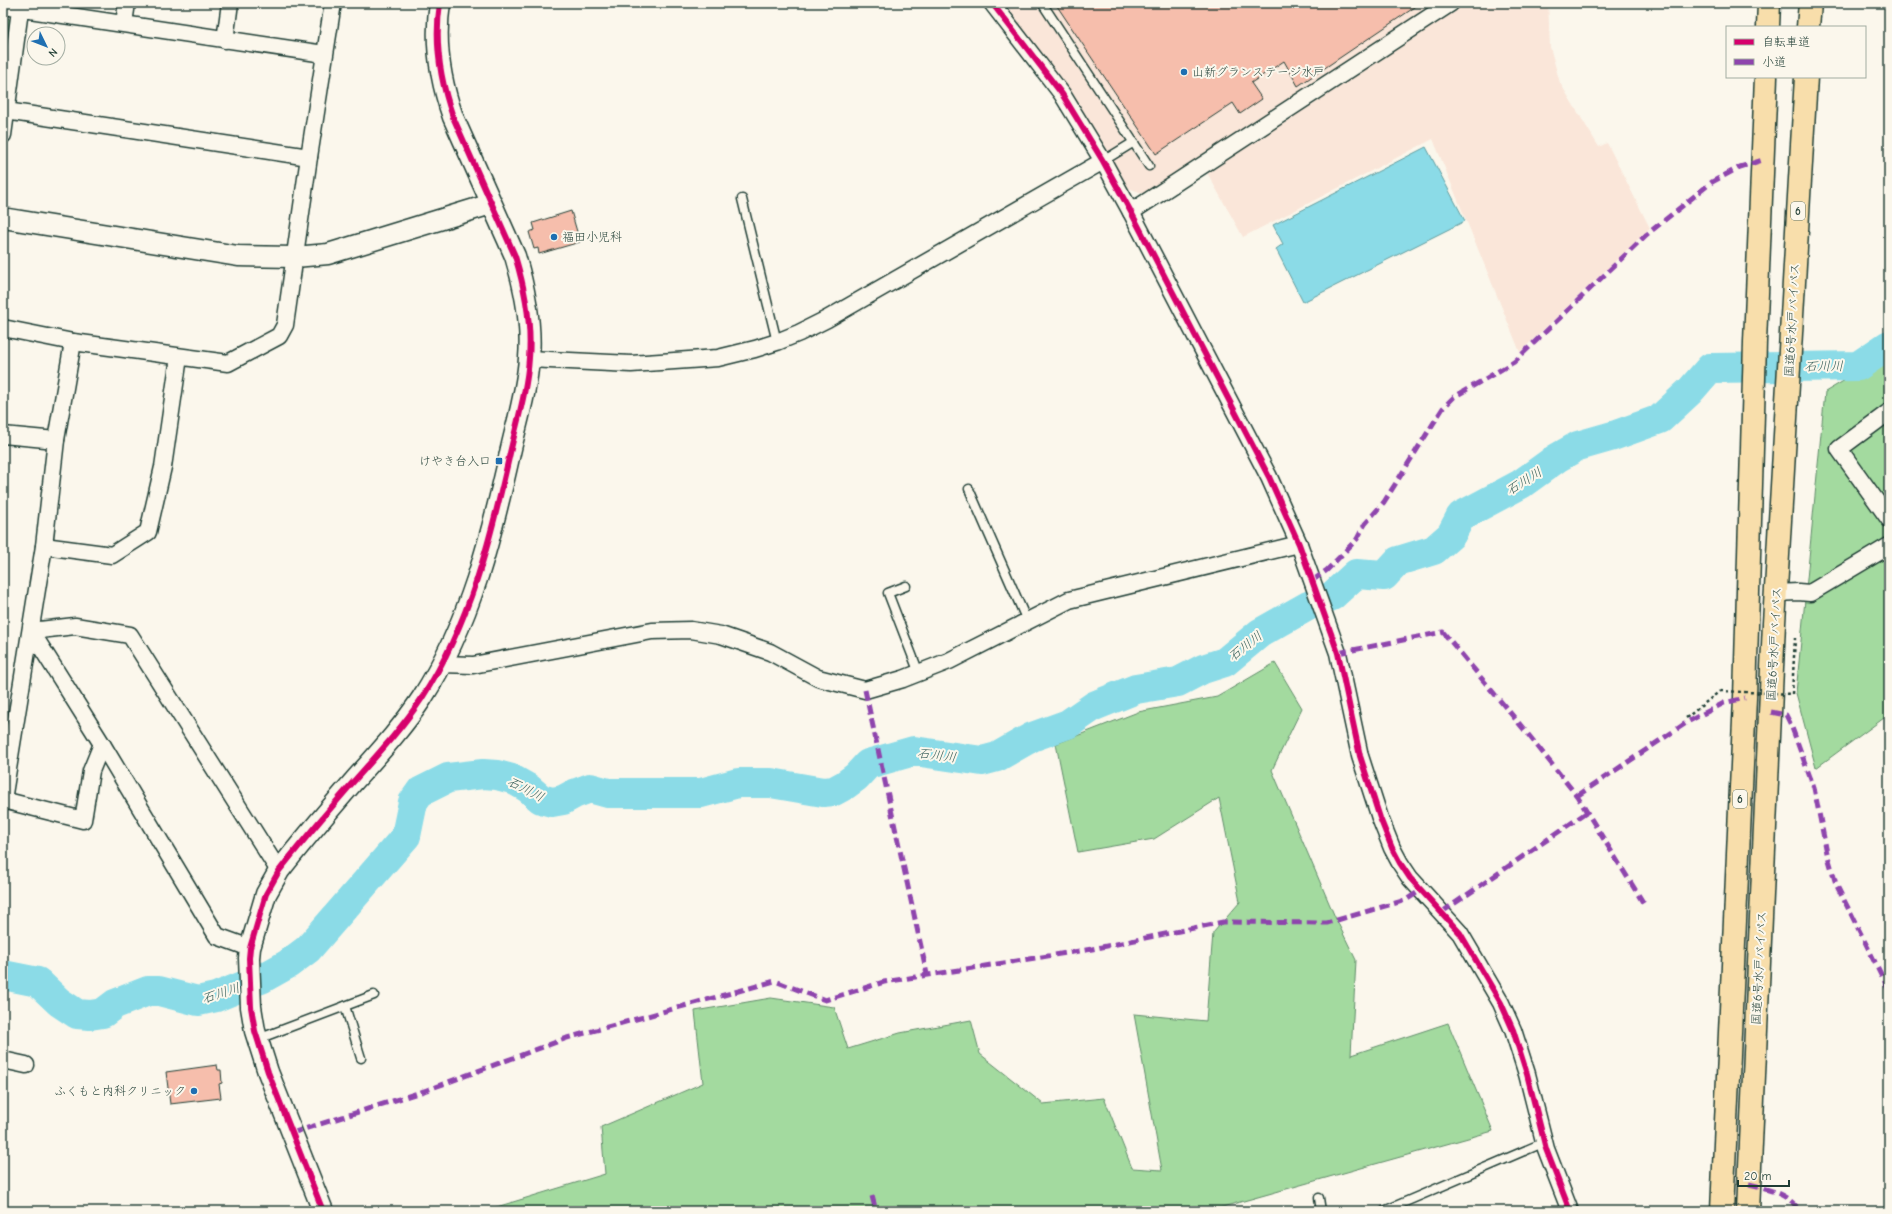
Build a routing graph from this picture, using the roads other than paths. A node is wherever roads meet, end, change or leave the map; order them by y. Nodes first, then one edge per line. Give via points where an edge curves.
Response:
1 (127, 3) edge
2 (230, 3) edge
3 (333, 3) edge
4 (440, 3) edge
5 (1042, 3) edge
6 (1451, 3) edge
7 (1769, 3) edge
8 (1810, 3) edge
9 (994, 4) edge
10 (3, 6) edge
11 (21, 6) edge
12 (124, 23) junction
13 (1768, 26) edge
14 (1808, 26) edge
15 (225, 40) junction
16 (324, 54) junction
17 (1766, 78) edge
18 (1806, 78) edge
19 (6, 111) junction
20 (3, 134) edge
21 (1134, 142) junction
22 (309, 157) junction
23 (1103, 161) junction
24 (1149, 166) dead end
25 (742, 199) dead end
26 (491, 204) junction
27 (1131, 212) junction
28 (3, 218) edge
29 (295, 257) junction
30 (3, 328) edge
31 (73, 342) junction
32 (777, 342) junction
33 (179, 357) junction
34 (529, 359) junction
35 (1889, 412) edge
36 (3, 435) edge
37 (56, 440) junction
38 (969, 488) dead end
39 (1889, 519) edge
40 (1299, 544) junction
41 (44, 546) junction
42 (1889, 546) edge
43 (906, 586) dead end
44 (1776, 593) junction
45 (1027, 621) junction
46 (30, 632) junction
47 (440, 664) junction
48 (919, 673) junction
49 (102, 744) junction
50 (3, 800) edge
51 (279, 871) junction
52 (250, 953) junction
53 (374, 995) dead end
54 (345, 1006) junction
55 (258, 1039) junction
56 (361, 1058) dead end
57 (3, 1060) edge
58 (26, 1066) dead end
59 (1545, 1142) junction
60 (1319, 1198) dead end
61 (323, 1211) edge
62 (1321, 1211) edge
63 (1384, 1211) edge
64 (1570, 1211) edge
65 (1722, 1211) edge
66 (1748, 1211) edge

1 - 12 street
2 - 15 street
3 - 16 street
4 - 26 street via 438,39 445,95
5 - 21 lane
6 - 27 street
7 - 13 highway
8 - 14 highway
9 - 23 street via 1062,94
10 - 11 street
11 - 12 street
11 - 19 street
12 - 15 street
15 - 16 street
16 - 22 street
17 - 65 highway, 6 via 1745,691
18 - 44 highway, 国道6号水戸バイパス / 6
19 - 20 street
19 - 22 street
21 - 23 lane
21 - 24 lane
22 - 29 street
23 - 27 street
23 - 32 street via 827,319
25 - 32 lane
26 - 29 street via 328,254
26 - 34 street via 521,276 529,329
27 - 40 street via 1268,477
28 - 29 street via 238,256
29 - 33 street via 285,324 279,336 228,363
30 - 31 street
31 - 33 street
31 - 37 street
32 - 34 street via 718,358 631,364
33 - 41 street via 163,467 148,532 112,555
34 - 47 street via 498,505 479,575 465,615
35 - 39 street via 1839,449
36 - 37 street
37 - 41 street
38 - 45 lane
40 - 45 street via 1069,600
40 - 59 street via 1338,653 1360,756 1392,848 1410,878 1460,933 1501,1003 1528,1074
41 - 46 street
42 - 44 street via 1810,594
43 - 48 lane via 888,593
44 - 66 highway, 国道6号水戸バイパス / 6
45 - 48 street via 949,661
46 - 49 street
46 - 50 street
46 - 51 street via 75,626 130,635
47 - 48 street via 473,665 652,631 691,630 721,635 770,652 818,678 865,690
47 - 51 street via 422,697 402,725
49 - 50 street via 91,771 83,820
49 - 52 street via 217,936
51 - 52 street via 266,894
52 - 55 street via 251,1007
53 - 54 lane
54 - 55 lane
54 - 56 lane
55 - 61 street via 268,1072
57 - 58 street
59 - 63 lane
59 - 64 street
60 - 62 lane

